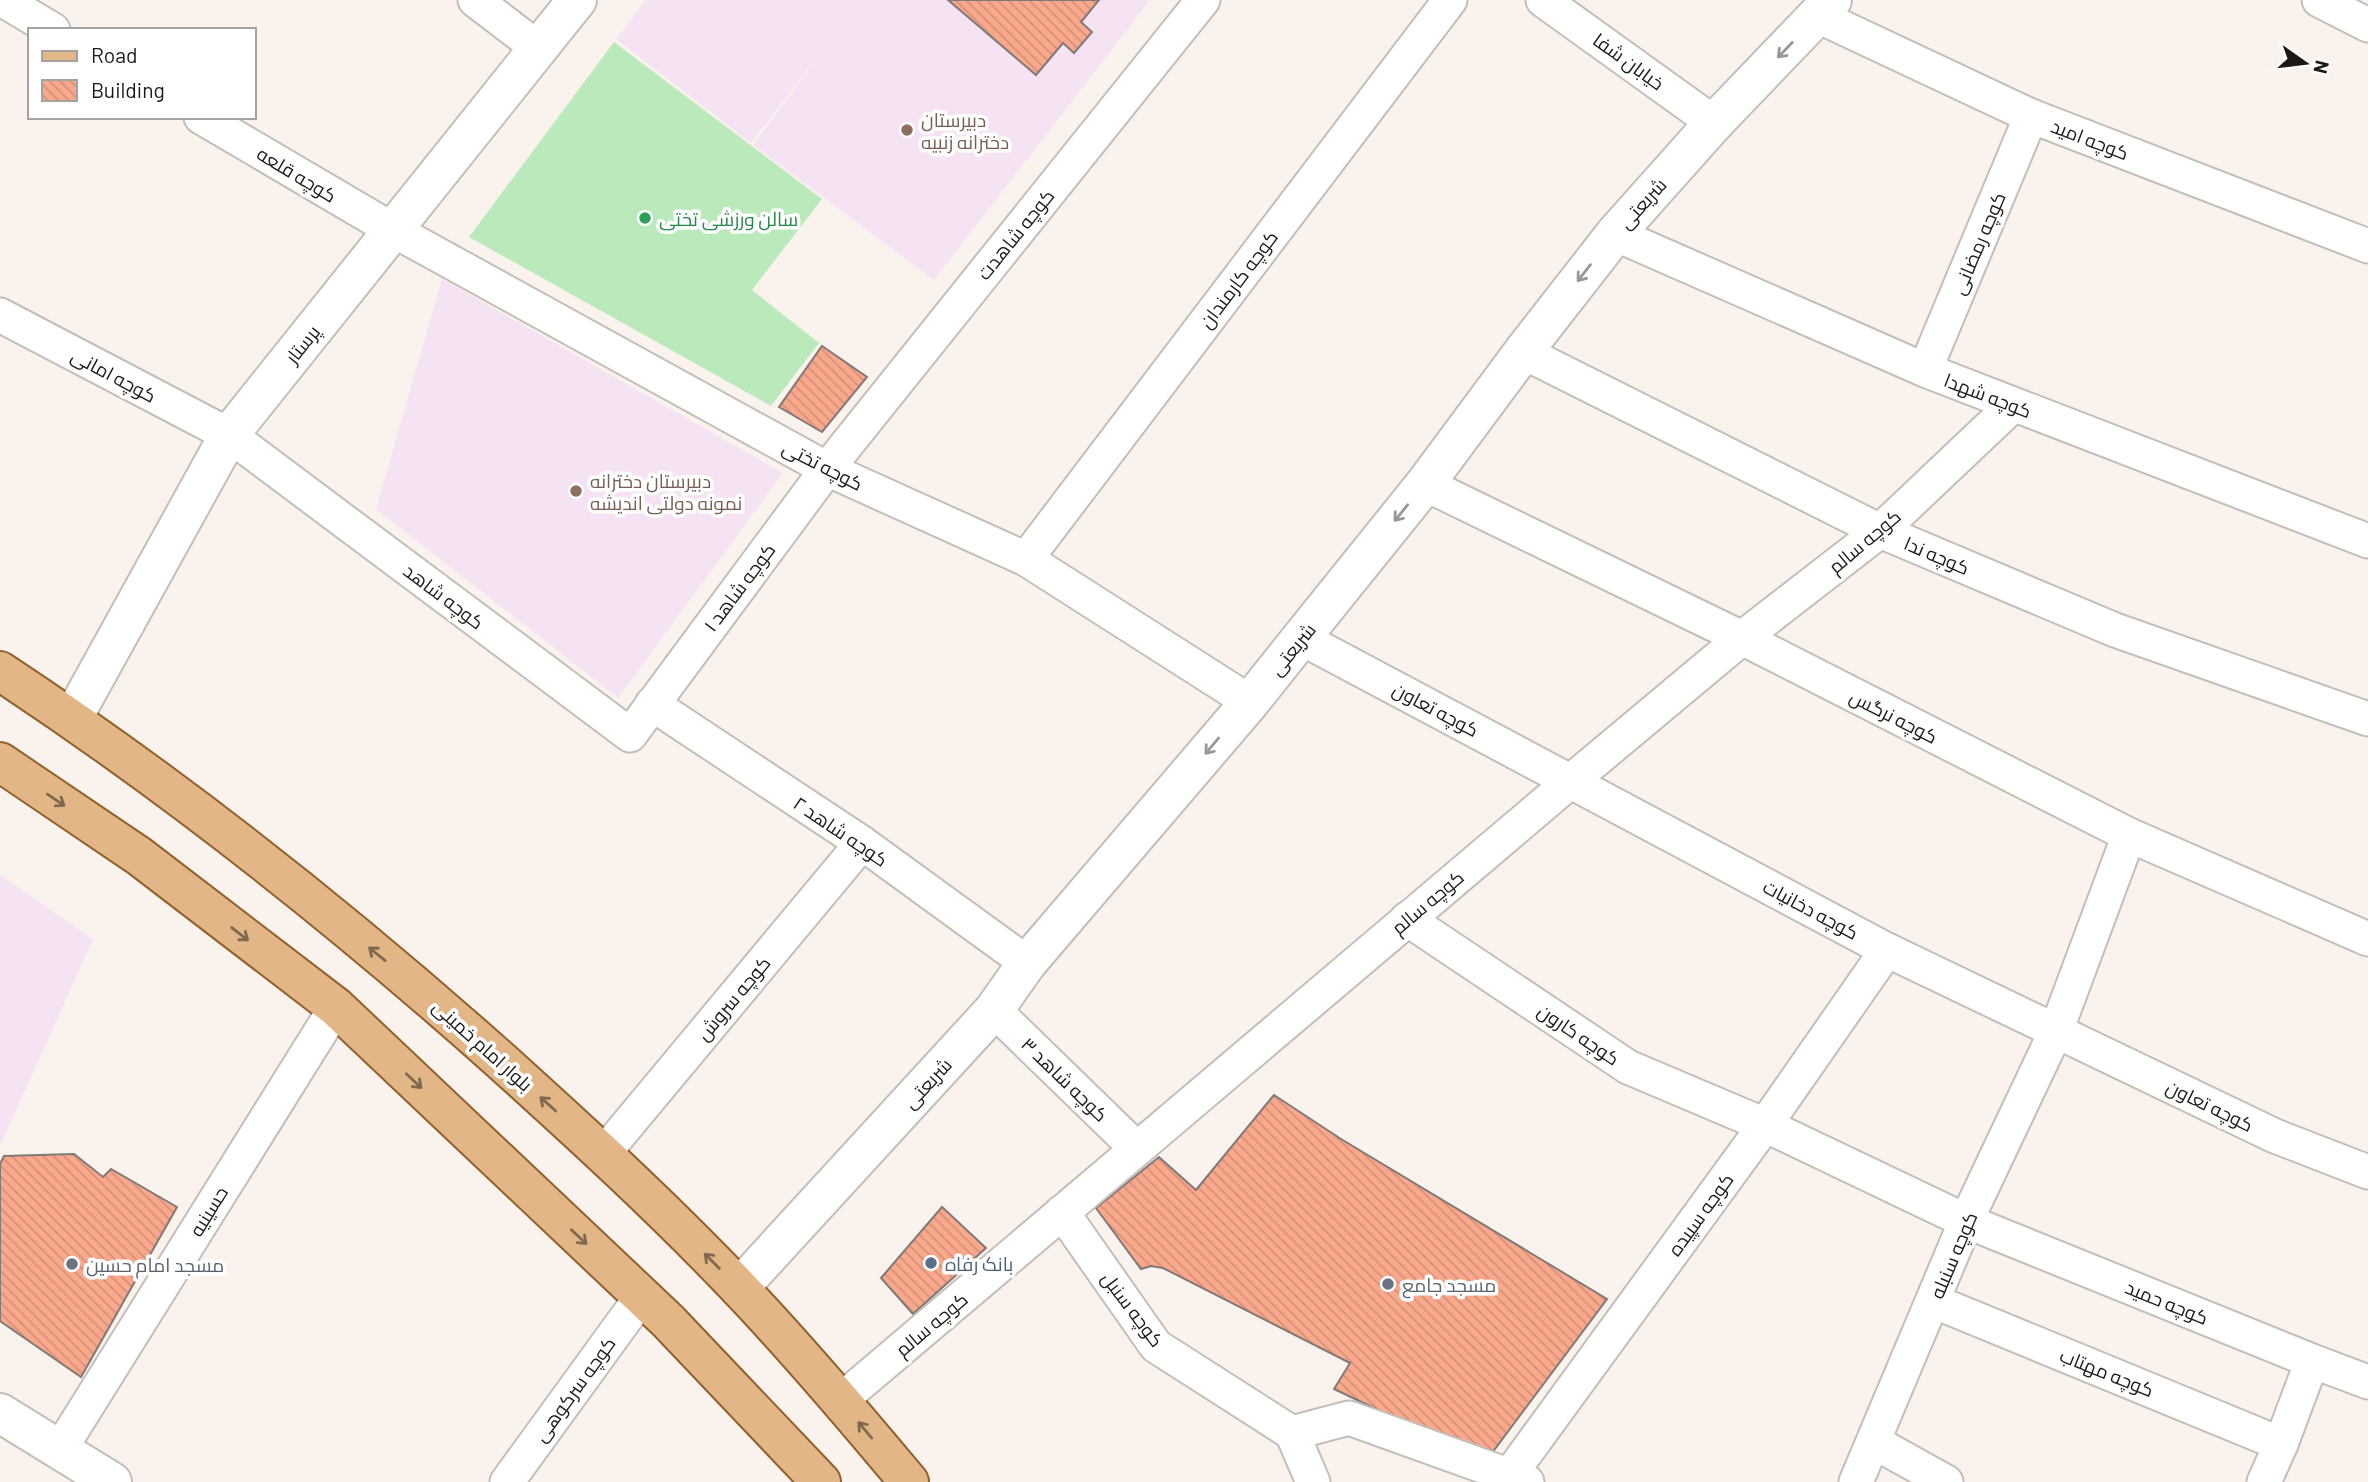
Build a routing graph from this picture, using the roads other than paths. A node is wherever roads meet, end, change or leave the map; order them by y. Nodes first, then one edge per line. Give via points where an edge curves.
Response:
1 (3, 0) edge
2 (475, 0) edge
3 (577, 0) edge
4 (1203, 0) edge
5 (1450, 0) edge
6 (1543, 0) edge
7 (2319, 0) edge
8 (1825, 8) edge
9 (2368, 25) edge
10 (50, 28) edge
11 (539, 48) junction
12 (2031, 116) junction
13 (204, 119) edge
14 (1714, 123) junction
15 (393, 230) junction
16 (1615, 234) junction
17 (2368, 246) edge
18 (0, 315) edge
19 (1523, 352) junction
20 (1925, 370) junction
21 (2013, 405) junction
22 (229, 435) junction
23 (827, 469) junction
24 (1425, 484) junction
25 (1880, 531) junction
26 (2368, 541) edge
27 (1027, 559) junction
28 (1301, 638) junction
29 (1742, 638) junction
30 (0, 671) edge
31 (1250, 702) junction
32 (652, 704) junction
33 (72, 719) junction
34 (2368, 719) edge
35 (0, 762) edge
36 (1571, 780) junction
37 (2129, 835) junction
38 (862, 844) junction
39 (1407, 919) junction
40 (2368, 939) edge
41 (1887, 950) junction
42 (1027, 963) junction
43 (336, 1007) junction
44 (994, 1010) junction
45 (2056, 1031) junction
46 (1765, 1125) junction
47 (1137, 1149) junction
48 (604, 1153) junction
49 (2368, 1172) edge
50 (1062, 1212) junction
51 (1966, 1221) junction
52 (739, 1288) junction
53 (642, 1296) junction
54 (1933, 1301) junction
55 (2312, 1362) junction
56 (2368, 1382) edge
57 (841, 1400) junction
58 (0, 1413) edge
59 (1292, 1433) junction
60 (1874, 1442) junction
61 (2281, 1444) junction
62 (53, 1466) edge
63 (1518, 1479) edge
64 (112, 1482) edge
65 (507, 1482) edge
66 (821, 1482) edge
67 (909, 1482) edge
68 (1313, 1482) edge
69 (1856, 1482) edge
70 (1946, 1482) edge
71 (2264, 1482) edge

1 - 10 street
2 - 11 street
3 - 11 street, پرستار
4 - 23 street, کوچه شاهدت
5 - 27 street, کوچه کارمندان
6 - 14 street, خیابان شفا
7 - 9 street
8 - 12 street, کوچه امید
8 -> 14 street, شریعتی
11 - 15 street, پرستار
12 - 17 street, کوچه امید
12 - 20 street, کوچه رمضانی
13 - 15 street, کوچه قلعه
14 - 16 street, شریعتی
15 - 22 street, پرستار
15 - 23 street, کوچه تختی
16 -> 19 street, شریعتی
16 - 20 street, کوچه شهدا
18 - 22 street, کوچه امانی
19 - 24 street, شریعتی
19 - 25 street, کوچه ندا
20 - 21 street, کوچه شهدا
21 - 25 street, کوچه سالم
21 - 26 street, کوچه شهدا
22 - 32 street, کوچه شاهد via 630,734
22 - 33 street, پرستار
23 - 27 street, کوچه تختی
23 - 32 street, کوچه شاهد ۱
24 -> 28 street, شریعتی
24 - 29 street, کوچه نرگس
25 - 29 street, کوچه سالم
25 - 34 street, کوچه ندا via 2115,630
27 - 31 street, کوچه تختی
28 - 31 street, شریعتی
28 - 36 street, کوچه تعاون
29 - 36 street, کوچه سالم
29 - 37 street, کوچه نرگس
30 - 33 main road, بلوار امام خمینی
31 -> 42 street, شریعتی
32 - 38 street, کوچه شاهد ۲
48 -> 33 main road, بلوار امام خمینی via 399,972 259,859
35 -> 43 main road via 139,856
36 - 39 street, کوچه سالم
36 - 41 street, کوچه دخانیات
37 - 40 street, کوچه نرگس
37 - 45 street, کوچه سنبله
38 - 42 street, کوچه شاهد ۲
38 - 48 street, کوچه سروش
39 - 46 street, کوچه کارون via 1628,1067
39 - 47 street, کوچه سالم
41 - 45 street, کوچه دخانیات
41 - 46 street, کوچه سپیده
42 - 44 street, شریعتی
43 -> 53 main road
43 - 62 street, حسینیه
44 - 47 street, کوچه شاهد ۳
44 - 52 street, شریعتی
45 - 49 street, کوچه تعاون via 2275,1136
45 - 51 street, کوچه سنبله
46 - 51 street, کوچه کارون
46 - 63 street, کوچه سپیده
47 - 50 street, کوچه سالم
52 -> 48 main road, بلوار امام خمینی
50 - 57 street, کوچه سالم
50 - 59 street, کوچه سنبل via 1156,1346
51 - 54 street, کوچه سنبله
51 - 55 street, کوچه حمید
52 - 57 main road, بلوار امام خمینی
53 - 65 street, کوچه سرکوهی
53 - 66 main road
54 - 60 street, کوچه سنبله
54 - 61 street, کوچه مهتاب
55 - 56 street, کوچه حمید
55 - 61 street
67 -> 57 main road, بلوار امام خمینی
58 - 62 street
59 - 63 street via 1349,1418
59 - 68 street
60 - 69 street, کوچه سنبله
60 - 70 street
61 - 71 street
62 - 64 street

